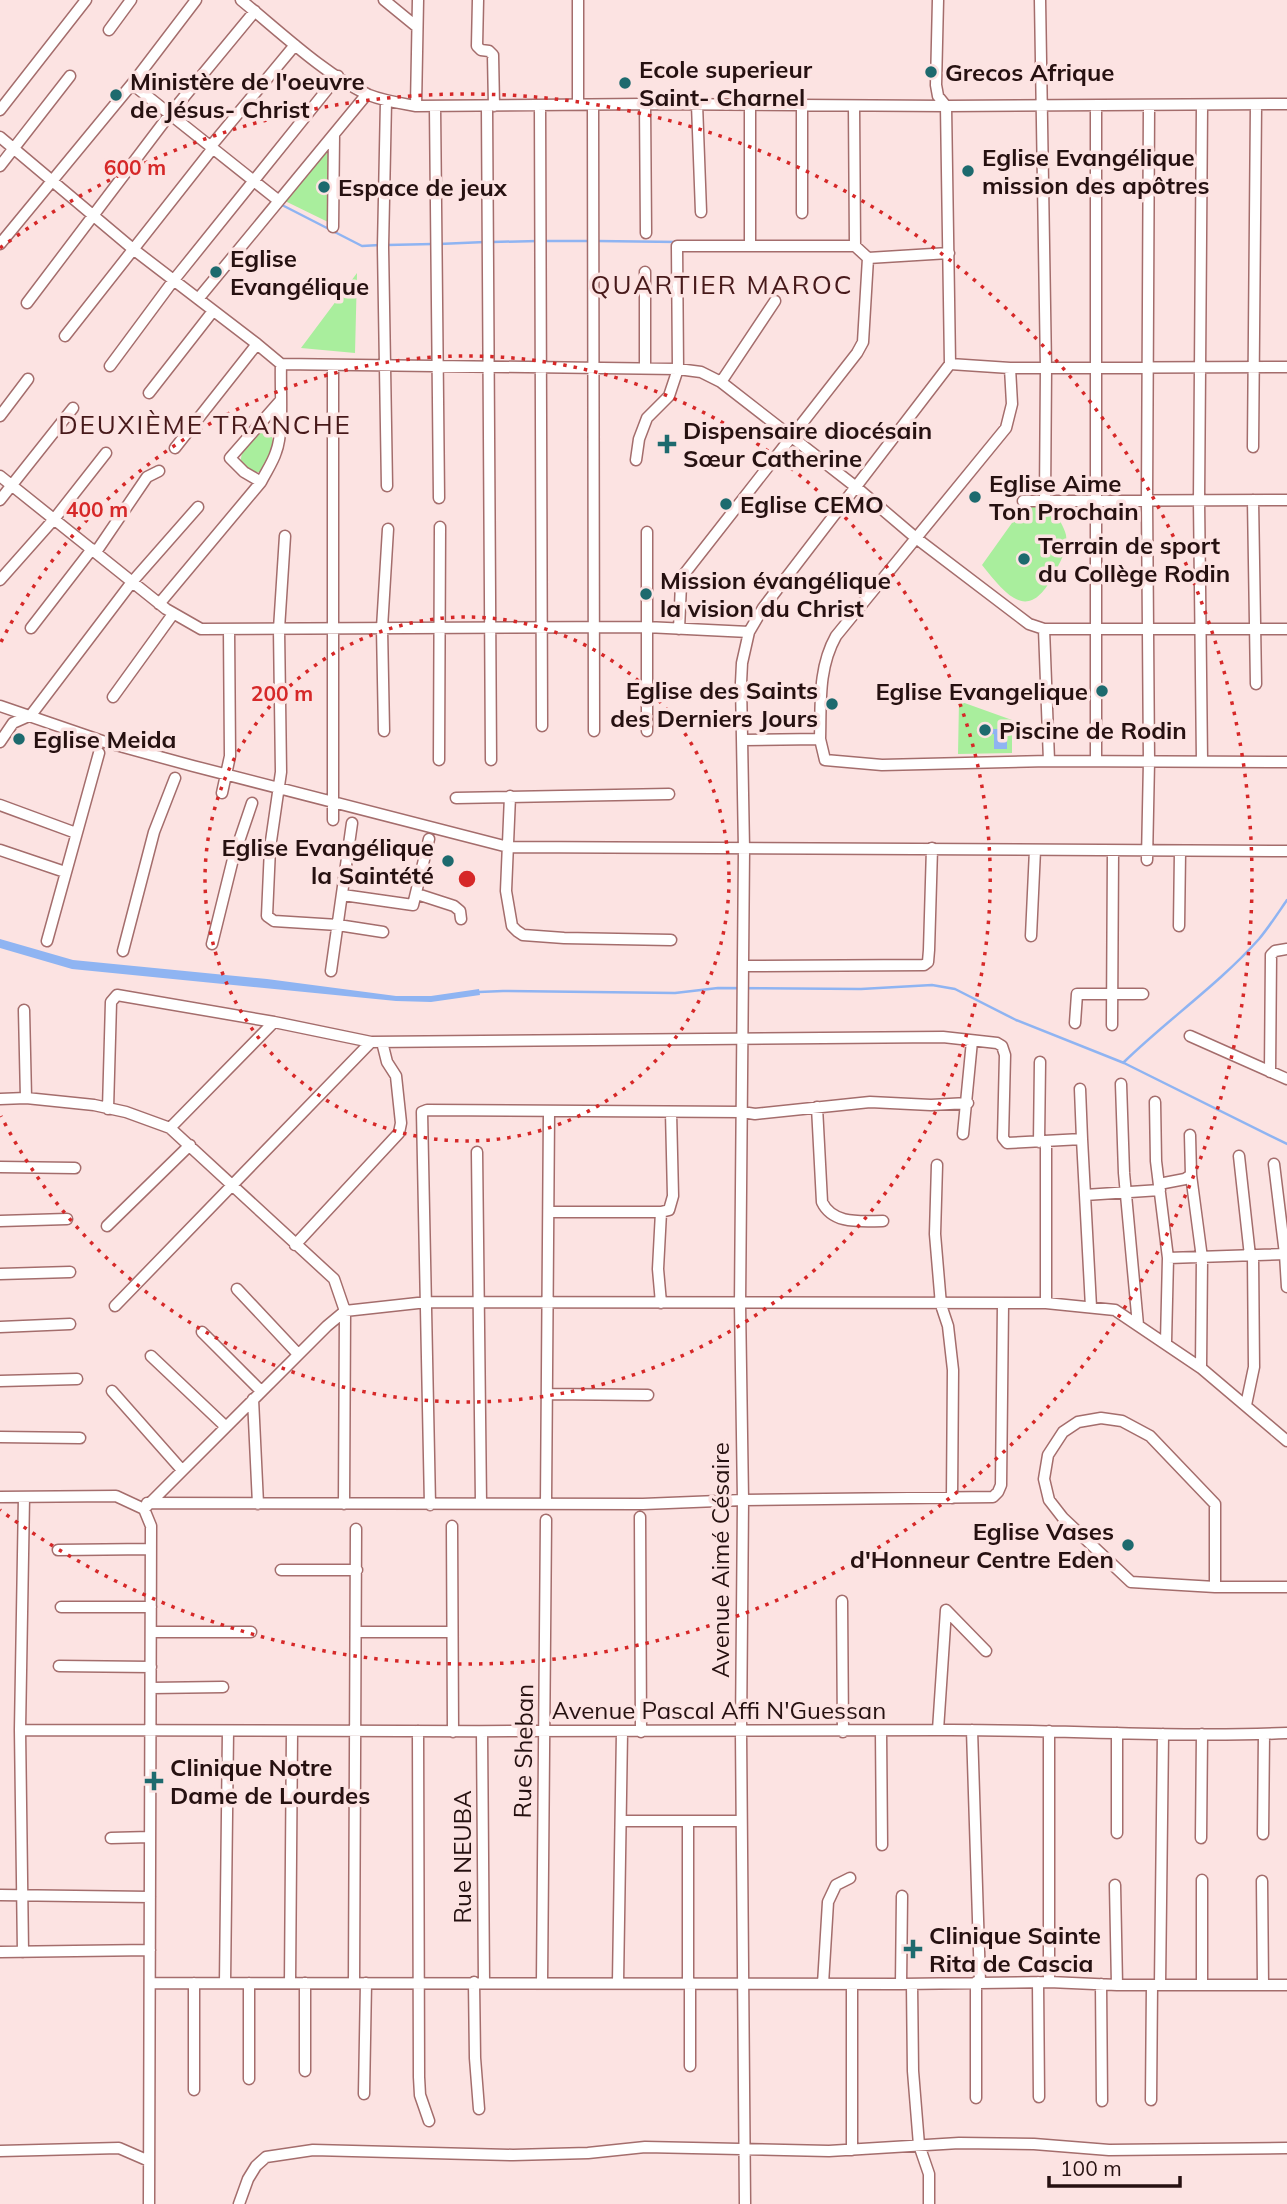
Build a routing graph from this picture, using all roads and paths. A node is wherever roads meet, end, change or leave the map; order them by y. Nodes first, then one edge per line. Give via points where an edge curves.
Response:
1 (86, 0) edge
2 (131, 0) edge
3 (196, 0) edge
4 (241, 0) edge
5 (384, 0) edge
6 (418, 0) edge
7 (478, 0) edge
8 (578, 0) edge
9 (938, 0) edge
10 (1040, 0) edge
11 (255, 11) junction
12 (418, 27) junction
13 (108, 30) dead end
14 (295, 45) junction
15 (70, 76) dead end
16 (338, 76) junction
17 (132, 84) junction
18 (367, 94) junction
19 (386, 101) junction
20 (578, 104) junction
21 (645, 104) junction
22 (697, 104) junction
23 (1287, 104) edge
24 (593, 105) junction
25 (750, 105) junction
26 (802, 105) junction
27 (1256, 105) junction
28 (416, 106) junction
29 (491, 106) junction
30 (540, 106) junction
31 (854, 106) junction
32 (946, 106) junction
33 (1040, 106) junction
34 (1097, 106) junction
35 (1149, 106) junction
36 (1202, 106) junction
37 (435, 107) junction
38 (0, 110) edge
39 (170, 114) junction
40 (334, 134) junction
41 (0, 137) edge
42 (212, 147) junction
43 (14, 149) junction
44 (0, 166) edge
45 (50, 180) junction
46 (254, 181) junction
47 (279, 201) junction
48 (701, 212) dead end
49 (802, 213) dead end
50 (93, 215) junction
51 (332, 227) dead end
52 (646, 233) dead end
53 (0, 244) edge
54 (750, 246) junction
55 (855, 246) junction
56 (133, 249) junction
57 (949, 253) junction
58 (868, 258) junction
59 (645, 272) dead end
60 (173, 281) junction
61 (198, 299) junction
62 (775, 301) dead end
63 (27, 303) dead end
64 (213, 311) junction
65 (65, 336) dead end
66 (257, 344) junction
67 (281, 364) junction
68 (950, 364) junction
69 (110, 366) dead end
70 (333, 366) junction
71 (384, 366) junction
72 (436, 367) junction
73 (1200, 367) junction
74 (1253, 367) junction
75 (1287, 367) edge
76 (488, 368) junction
77 (1010, 368) junction
78 (1046, 368) junction
79 (1097, 368) junction
80 (541, 369) junction
81 (594, 369) junction
82 (645, 369) junction
83 (678, 369) junction
84 (1149, 369) junction
85 (28, 379) dead end
86 (721, 382) junction
87 (149, 393) dead end
88 (280, 401) junction
89 (73, 408) dead end
90 (0, 416) edge
91 (790, 438) junction
92 (1253, 447) dead end
93 (174, 448) dead end
94 (106, 453) dead end
95 (636, 460) dead end
96 (159, 471) dead end
97 (0, 476) edge
98 (261, 482) junction
99 (13, 485) junction
100 (387, 486) dead end
101 (856, 487) junction
102 (439, 498) dead end
103 (0, 500) edge
104 (1097, 500) junction
105 (1147, 500) junction
106 (1199, 500) junction
107 (1253, 500) junction
108 (1287, 500) edge
109 (1023, 501) dead end
110 (1045, 501) junction
111 (198, 507) dead end
112 (55, 517) junction
113 (440, 527) dead end
114 (388, 529) dead end
115 (647, 532) dead end
116 (285, 536) dead end
117 (916, 538) junction
118 (94, 550) junction
119 (0, 580) edge
120 (132, 582) junction
121 (159, 604) junction
122 (173, 614) junction
123 (646, 627) junction
124 (31, 628) dead end
125 (382, 628) junction
126 (438, 628) junction
127 (489, 628) junction
128 (542, 628) junction
129 (594, 628) junction
130 (229, 629) junction
131 (279, 629) junction
132 (332, 629) junction
133 (679, 629) junction
134 (1044, 629) junction
135 (1096, 629) junction
136 (1200, 629) junction
137 (1254, 629) junction
138 (1287, 629) edge
139 (1148, 630) junction
140 (749, 632) junction
141 (1256, 684) dead end
142 (113, 697) dead end
143 (0, 706) edge
144 (31, 715) junction
145 (542, 726) dead end
146 (384, 731) dead end
147 (594, 731) dead end
148 (647, 731) dead end
149 (820, 739) junction
150 (743, 740) junction
151 (0, 742) edge
152 (99, 753) dead end
153 (439, 760) dead end
154 (491, 760) dead end
155 (1049, 761) junction
156 (1096, 761) junction
157 (1149, 761) junction
158 (1202, 761) junction
159 (1287, 762) edge
160 (226, 775) junction
161 (175, 778) dead end
162 (279, 788) junction
163 (222, 793) dead end
164 (669, 794) dead end
165 (510, 796) junction
166 (456, 798) dead end
167 (332, 802) junction
168 (252, 803) dead end
169 (0, 805) edge
170 (333, 820) dead end
171 (352, 823) dead end
172 (76, 833) junction
173 (429, 838) dead end
174 (508, 847) junction
175 (932, 848) junction
176 (744, 849) junction
177 (1035, 849) junction
178 (0, 850) edge
179 (1113, 851) junction
180 (1287, 851) edge
181 (1180, 852) junction
182 (1147, 856) junction
183 (65, 872) junction
184 (417, 894) junction
185 (342, 895) junction
186 (461, 919) dead end
187 (338, 925) junction
188 (1179, 926) dead end
189 (383, 933) dead end
190 (1031, 936) dead end
191 (671, 940) dead end
192 (47, 941) dead end
193 (212, 944) dead end
194 (1287, 949) edge
195 (123, 951) dead end
196 (743, 966) junction
197 (331, 971) dead end
198 (1112, 993) junction
199 (1143, 993) dead end
200 (24, 1010) dead end
201 (274, 1021) junction
202 (1075, 1023) dead end
203 (1112, 1026) dead end
204 (1190, 1036) dead end
205 (742, 1040) junction
206 (972, 1041) junction
207 (376, 1042) junction
208 (1040, 1062) dead end
209 (1270, 1072) junction
210 (1287, 1079) edge
211 (1121, 1084) dead end
212 (1080, 1089) dead end
213 (26, 1098) junction
214 (0, 1099) edge
215 (1154, 1102) dead end
216 (968, 1103) junction
217 (817, 1107) junction
218 (108, 1109) junction
219 (549, 1112) junction
220 (671, 1112) junction
221 (742, 1112) junction
222 (170, 1128) junction
223 (963, 1134) dead end
224 (1190, 1135) dead end
225 (1082, 1139) junction
226 (1042, 1142) junction
227 (190, 1145) junction
228 (477, 1152) dead end
229 (1239, 1156) dead end
230 (1274, 1164) dead end
231 (937, 1165) dead end
232 (0, 1167) edge
233 (75, 1168) dead end
234 (1191, 1175) junction
235 (234, 1185) junction
236 (1160, 1187) junction
237 (1127, 1193) junction
238 (1085, 1195) junction
239 (549, 1212) junction
240 (661, 1212) junction
241 (67, 1219) dead end
242 (0, 1221) edge
243 (883, 1221) dead end
244 (107, 1226) dead end
245 (295, 1245) junction
246 (1286, 1254) edge
247 (1251, 1255) junction
248 (1168, 1258) junction
249 (1202, 1258) junction
250 (70, 1272) dead end
251 (0, 1274) edge
252 (1287, 1287) edge
253 (237, 1289) dead end
254 (427, 1302) junction
255 (480, 1302) junction
256 (548, 1303) junction
257 (661, 1303) junction
258 (1046, 1303) junction
259 (740, 1304) junction
260 (1003, 1304) junction
261 (941, 1305) junction
262 (115, 1306) dead end
263 (1091, 1307) junction
264 (345, 1311) junction
265 (71, 1324) dead end
266 (1138, 1325) junction
267 (0, 1327) edge
268 (202, 1332) dead end
269 (1166, 1342) junction
270 (298, 1354) junction
271 (151, 1356) dead end
272 (1201, 1368) junction
273 (77, 1379) dead end
274 (0, 1381) edge
275 (112, 1391) dead end
276 (261, 1391) junction
277 (548, 1394) junction
278 (648, 1395) dead end
279 (253, 1399) junction
280 (1246, 1405) junction
281 (225, 1426) junction
282 (0, 1437) edge
283 (80, 1438) dead end
284 (1287, 1441) edge
285 (181, 1469) junction
286 (0, 1497) edge
287 (24, 1497) junction
288 (953, 1498) junction
289 (743, 1500) junction
290 (546, 1502) junction
291 (481, 1503) junction
292 (258, 1504) junction
293 (344, 1504) junction
294 (430, 1504) junction
295 (146, 1506) junction
296 (640, 1517) dead end
297 (545, 1520) dead end
298 (452, 1527) dead end
299 (356, 1529) dead end
300 (151, 1549) junction
301 (58, 1550) dead end
302 (281, 1570) dead end
303 (357, 1570) junction
304 (1215, 1587) junction
305 (1287, 1587) edge
306 (842, 1601) dead end
307 (61, 1607) dead end
308 (151, 1607) junction
309 (251, 1632) dead end
310 (356, 1632) junction
311 (452, 1632) junction
312 (151, 1633) junction
313 (986, 1651) dead end
314 (59, 1666) dead end
315 (151, 1667) junction
316 (151, 1688) junction
317 (223, 1688) dead end
318 (20, 1730) junction
319 (938, 1730) junction
320 (972, 1730) junction
321 (151, 1731) junction
322 (228, 1731) junction
323 (292, 1731) junction
324 (356, 1731) junction
325 (418, 1731) junction
326 (881, 1731) junction
327 (1049, 1731) junction
328 (453, 1732) junction
329 (482, 1732) junction
330 (544, 1732) junction
331 (622, 1732) junction
332 (641, 1732) junction
333 (741, 1732) junction
334 (843, 1732) junction
335 (1117, 1733) junction
336 (1287, 1733) edge
337 (1163, 1734) junction
338 (1202, 1734) junction
339 (1264, 1734) junction
340 (621, 1821) junction
341 (688, 1821) junction
342 (741, 1821) junction
343 (1117, 1833) dead end
344 (1263, 1834) dead end
345 (111, 1838) dead end
346 (150, 1838) junction
347 (1201, 1838) dead end
348 (882, 1844) dead end
349 (850, 1878) dead end
350 (1202, 1880) dead end
351 (1262, 1881) dead end
352 (1115, 1885) dead end
353 (0, 1895) edge
354 (22, 1895) junction
355 (902, 1896) dead end
356 (150, 1897) junction
357 (150, 1950) junction
358 (0, 1952) edge
359 (23, 1952) junction
360 (479, 1982) junction
361 (689, 1982) junction
362 (978, 1982) junction
363 (1044, 1982) junction
364 (150, 1983) junction
365 (194, 1983) junction
366 (225, 1983) junction
367 (249, 1983) junction
368 (290, 1983) junction
369 (305, 1983) junction
370 (354, 1983) junction
371 (366, 1983) junction
372 (418, 1983) junction
373 (541, 1983) junction
374 (618, 1983) junction
375 (741, 1983) junction
376 (822, 1984) junction
377 (852, 1984) junction
378 (906, 1984) junction
379 (1101, 1984) junction
380 (1117, 1984) junction
381 (1202, 1984) junction
382 (1156, 1985) junction
383 (1263, 1985) junction
384 (1287, 1985) edge
385 (690, 2066) dead end
386 (305, 2071) dead end
387 (249, 2079) dead end
388 (194, 2090) dead end
389 (364, 2094) dead end
390 (1039, 2097) dead end
391 (976, 2098) dead end
392 (1151, 2100) dead end
393 (1102, 2101) dead end
394 (479, 2109) dead end
395 (429, 2121) dead end
396 (919, 2145) junction
397 (745, 2148) junction
398 (1287, 2148) edge
399 (852, 2150) junction
400 (0, 2151) edge
401 (149, 2161) junction
402 (149, 2204) edge
403 (239, 2204) edge
404 (745, 2204) edge
405 (929, 2204) edge

1 - 38 street
2 - 13 street
3 - 17 street
4 - 11 street
5 - 12 street
6 - 12 street
7 - 29 street via 477,46 493,55
8 - 20 street
9 - 32 street via 936,91
10 - 33 street
11 - 14 street
11 - 39 street
12 - 28 street
14 - 16 street
14 - 42 street
15 - 43 street
16 - 18 street
16 - 46 street
17 - 39 street
17 - 45 street
18 - 19 street
18 - 40 street
19 - 28 street
19 - 71 street
20 - 24 street
20 - 30 street
21 - 22 street
21 - 24 street
21 - 52 street
22 - 25 street
22 - 48 street
23 - 27 street
24 - 81 street
25 - 26 street
25 - 54 street
26 - 31 street
26 - 49 street
27 - 36 street
27 - 74 street
28 - 37 street
29 - 30 street
29 - 37 street
29 - 76 street
30 - 80 street
31 - 32 street
31 - 55 street
32 - 33 street
32 - 57 street
33 - 34 street
33 - 78 street
34 - 35 street
34 - 79 street
35 - 36 street
35 - 84 street
36 - 73 street
37 - 72 street
39 - 42 street
39 - 50 street
40 - 47 street
40 - 51 street
41 - 43 street
42 - 46 street
42 - 56 street
43 - 44 street
43 - 45 street
45 - 50 street
45 - 53 street
46 - 47 street
46 - 60 street
47 - 61 street
50 - 56 street
50 - 63 street
54 - 55 street
54 - 83 street via 677,246
55 - 58 street
56 - 60 street
56 - 65 street
57 - 58 street
57 - 68 street
58 - 91 street via 863,342
59 - 82 street
60 - 61 street
60 - 69 street
61 - 64 street
62 - 86 street
64 - 66 street
64 - 87 street
66 - 67 street
66 - 93 street
67 - 70 street
67 - 88 street
68 - 77 street
68 - 101 street
70 - 71 street
70 - 132 street
71 - 72 street
71 - 100 street
72 - 76 street
72 - 102 street
73 - 74 street
73 - 84 street
73 - 106 street
74 - 75 street
74 - 92 street
76 - 80 street
76 - 127 street
77 - 78 street
77 - 117 street via 1012,404 1006,428
78 - 79 street
78 - 110 street
79 - 84 street
79 - 104 street
80 - 81 street
80 - 128 street
81 - 82 street
81 - 129 street
82 - 83 street
83 - 86 street via 701,372
83 - 95 street via 669,396 647,418
84 - 105 street
85 - 90 street
86 - 91 street
88 - 98 street via 278,445
88 - 98 street via 230,458
89 - 99 street
91 - 101 street
91 - 133 street via 685,573
94 - 112 street
96 - 118 street via 148,477
97 - 99 street
98 - 121 street
99 - 103 street
99 - 112 street
101 - 117 street
101 - 140 street
104 - 105 street
104 - 110 street
104 - 135 street
105 - 106 street
105 - 139 street
106 - 107 street
106 - 136 street
107 - 108 street
107 - 137 street
109 - 110 street
111 - 120 street
112 - 118 street
112 - 119 street
113 - 126 street
114 - 125 street
115 - 123 street
116 - 131 street
117 - 134 street via 1017,616
117 - 149 street via 828,650
118 - 120 street
118 - 124 street
120 - 121 street
120 - 144 street
121 - 122 street
122 - 130 street via 201,629
122 - 142 street
123 - 129 street
123 - 133 street
123 - 148 street
125 - 126 street
125 - 132 street
125 - 146 street
126 - 127 street
126 - 153 street
127 - 128 street
127 - 154 street
128 - 129 street
128 - 145 street
129 - 147 street
130 - 131 street
130 - 160 street via 230,756
131 - 132 street
131 - 162 street
132 - 167 street
133 - 140 street
134 - 135 street
134 - 155 street
135 - 139 street
135 - 156 street
136 - 137 street
136 - 139 street
136 - 158 street
137 - 138 street
137 - 141 street
139 - 157 street
140 - 150 street, Avenue Aimé Césaire via 742,663
143 - 144 street
144 - 151 street via 13,723
144 - 160 street via 105,742
149 - 150 street
149 - 155 street via 825,760 835,762
150 - 176 street, Avenue Aimé Césaire
152 - 172 street
155 - 156 street
156 - 157 street
157 - 158 street
157 - 182 street
158 - 159 street
160 - 162 street
160 - 163 street
161 - 195 street via 154,832
162 - 167 street
162 - 187 street via 267,916 274,921
164 - 165 street
165 - 166 street
165 - 174 street
167 - 170 street
167 - 174 street
168 - 193 street
169 - 172 street
171 - 185 street
172 - 183 street
173 - 184 street
174 - 176 street
174 - 191 street via 508,905 512,926 523,935
175 - 176 street
175 - 177 street
175 - 196 street via 929,950 924,965
176 - 196 street, Avenue Aimé Césaire
177 - 179 street
177 - 190 street
178 - 183 street
179 - 182 street
179 - 198 street
180 - 181 street
181 - 182 street
181 - 188 street
183 - 192 street
184 - 185 street via 413,905
184 - 186 street via 454,906
185 - 187 street
187 - 189 street
187 - 197 street
194 - 209 street via 1271,955
196 - 205 street, Avenue Aimé Césaire
198 - 199 street
198 - 202 street via 1077,994
198 - 203 street
200 - 213 street
201 - 207 street
201 - 218 street via 117,995 111,1002
201 - 222 street
204 - 209 street
205 - 206 street via 943,1037
205 - 207 street
205 - 221 street, Avenue Aimé Césaire
206 - 216 street
206 - 226 street via 1002,1046 1005,1055 1003,1138 1007,1143
207 - 235 street
207 - 245 street via 396,1076 399,1133
208 - 226 street
209 - 210 street
211 - 237 street
212 - 225 street
213 - 214 street
213 - 218 street
215 - 236 street
216 - 217 street via 870,1102
216 - 223 street
217 - 221 street
217 - 243 street via 826,1210 846,1220
218 - 222 street
219 - 220 street
219 - 239 street
219 - 254 street via 422,1112
220 - 221 street
220 - 240 street via 673,1196 669,1210
221 - 259 street, Avenue Aimé Césaire
222 - 227 street
224 - 234 street
225 - 226 street
225 - 238 street
226 - 258 street
227 - 235 street
227 - 244 street
228 - 255 street
229 - 247 street
230 - 246 street
231 - 261 street via 935,1234
232 - 233 street
234 - 236 street
234 - 249 street
235 - 245 street
235 - 262 street
236 - 237 street
236 - 248 street
237 - 238 street
237 - 266 street
238 - 263 street
239 - 240 street
239 - 256 street
240 - 257 street
241 - 242 street
245 - 264 street via 334,1279
246 - 247 street
246 - 252 street
247 - 249 street
247 - 280 street via 1254,1367
248 - 249 street
248 - 269 street
249 - 272 street
250 - 251 street
253 - 270 street
254 - 255 street
254 - 264 street
254 - 294 street
255 - 256 street
255 - 291 street
256 - 257 street
256 - 277 street
257 - 259 street
258 - 260 street
258 - 263 street
259 - 261 street
259 - 289 street, Avenue Aimé Césaire
260 - 261 street
260 - 288 street via 1001,1485 993,1497
261 - 288 street via 953,1370
263 - 266 street via 1115,1310
264 - 270 street
264 - 293 street
265 - 267 street
266 - 269 street
268 - 276 street
269 - 272 street
270 - 276 street
271 - 281 street
272 - 280 street
273 - 274 street
275 - 285 street
276 - 279 street
277 - 278 street
277 - 290 street
279 - 281 street
279 - 292 street
280 - 284 street
281 - 285 street
282 - 283 street
285 - 295 street
286 - 287 street
287 - 295 street via 116,1496
287 - 318 street
288 - 289 street
289 - 290 street
289 - 333 street, Avenue Aimé Césaire
290 - 291 street
291 - 294 street
292 - 293 street
292 - 295 street
293 - 294 street
295 - 300 street
296 - 332 street
297 - 330 street, Rue Sheban
298 - 311 street
299 - 303 street
300 - 301 street
300 - 308 street
302 - 303 street
303 - 310 street
304 - 304 street via 1131,1582 1063,1518 1049,1500 1044,1479 1048,1455 1063,1432 1078,1422 1101,1418 1122,1421 1150,1436 1214,1504
304 - 305 street
306 - 334 street
307 - 308 street
308 - 312 street
309 - 312 street
310 - 311 street
310 - 324 street
311 - 328 street
312 - 315 street
313 - 319 street via 946,1611
314 - 315 street
315 - 316 street
316 - 317 street
316 - 321 street
318 - 321 street, Avenue Pascal Affi N'Guessan
318 - 354 street
319 - 320 street, Avenue Pascal Affi N'Guessan
319 - 326 street, Avenue Pascal Affi N'Guessan
320 - 327 street, Avenue Pascal Affi N'Guessan
320 - 362 street
321 - 322 street, Avenue Pascal Affi N'Guessan
321 - 346 street
322 - 323 street, Avenue Pascal Affi N'Guessan
322 - 366 street
323 - 324 street, Avenue Pascal Affi N'Guessan
323 - 368 street
324 - 325 street, Avenue Pascal Affi N'Guessan
324 - 370 street
325 - 328 street, Avenue Pascal Affi N'Guessan
325 - 372 street
326 - 334 street, Avenue Pascal Affi N'Guessan
326 - 348 street
327 - 335 street, Avenue Pascal Affi N'Guessan
327 - 363 street
328 - 329 street, Avenue Pascal Affi N'Guessan
329 - 330 street, Avenue Pascal Affi N'Guessan
329 - 360 street, Rue NEUBA
330 - 331 street, Avenue Pascal Affi N'Guessan
330 - 373 street, Rue Sheban
331 - 332 street, Avenue Pascal Affi N'Guessan
331 - 340 street
332 - 333 street, Avenue Pascal Affi N'Guessan
333 - 334 street, Avenue Pascal Affi N'Guessan
333 - 342 street, Avenue Aimé Césaire
335 - 337 street, Avenue Pascal Affi N'Guessan
335 - 343 street
336 - 339 street, Avenue Pascal Affi N'Guessan
337 - 338 street, Avenue Pascal Affi N'Guessan
337 - 382 street
338 - 339 street, Avenue Pascal Affi N'Guessan
338 - 347 street
339 - 344 street
340 - 341 street
340 - 374 street
341 - 342 street
341 - 361 street
342 - 375 street, Avenue Aimé Césaire
345 - 346 street
346 - 356 street
349 - 376 street via 836,1885 828,1902
350 - 381 street
351 - 383 street
352 - 380 street
353 - 354 street
354 - 356 street
354 - 359 street
355 - 378 street
356 - 357 street
357 - 359 street
357 - 364 street
358 - 359 street
360 - 372 street
360 - 373 street
360 - 394 street, Rue NEUBA via 474,2058
361 - 374 street
361 - 375 street
361 - 385 street
362 - 363 street
362 - 378 street
362 - 391 street
363 - 379 street
363 - 390 street
364 - 365 street
364 - 401 street
365 - 366 street
365 - 388 street
366 - 367 street
367 - 368 street
367 - 387 street
368 - 369 street
369 - 370 street
369 - 386 street
370 - 371 street
371 - 372 street
371 - 389 street
372 - 395 street via 420,2095
373 - 374 street
375 - 376 street
375 - 397 street, Avenue Aimé Césaire
376 - 377 street
377 - 378 street
377 - 399 street
378 - 396 street
379 - 380 street
379 - 393 street
380 - 382 street
381 - 382 street
381 - 383 street
382 - 392 street
383 - 384 street
396 - 398 street
396 - 399 street
396 - 405 street via 929,2174
397 - 399 street
397 - 403 street via 645,2147 588,2154 513,2155 313,2150 265,2157 248,2179
397 - 404 street, Avenue Aimé Césaire
400 - 401 street via 118,2148
401 - 402 street

